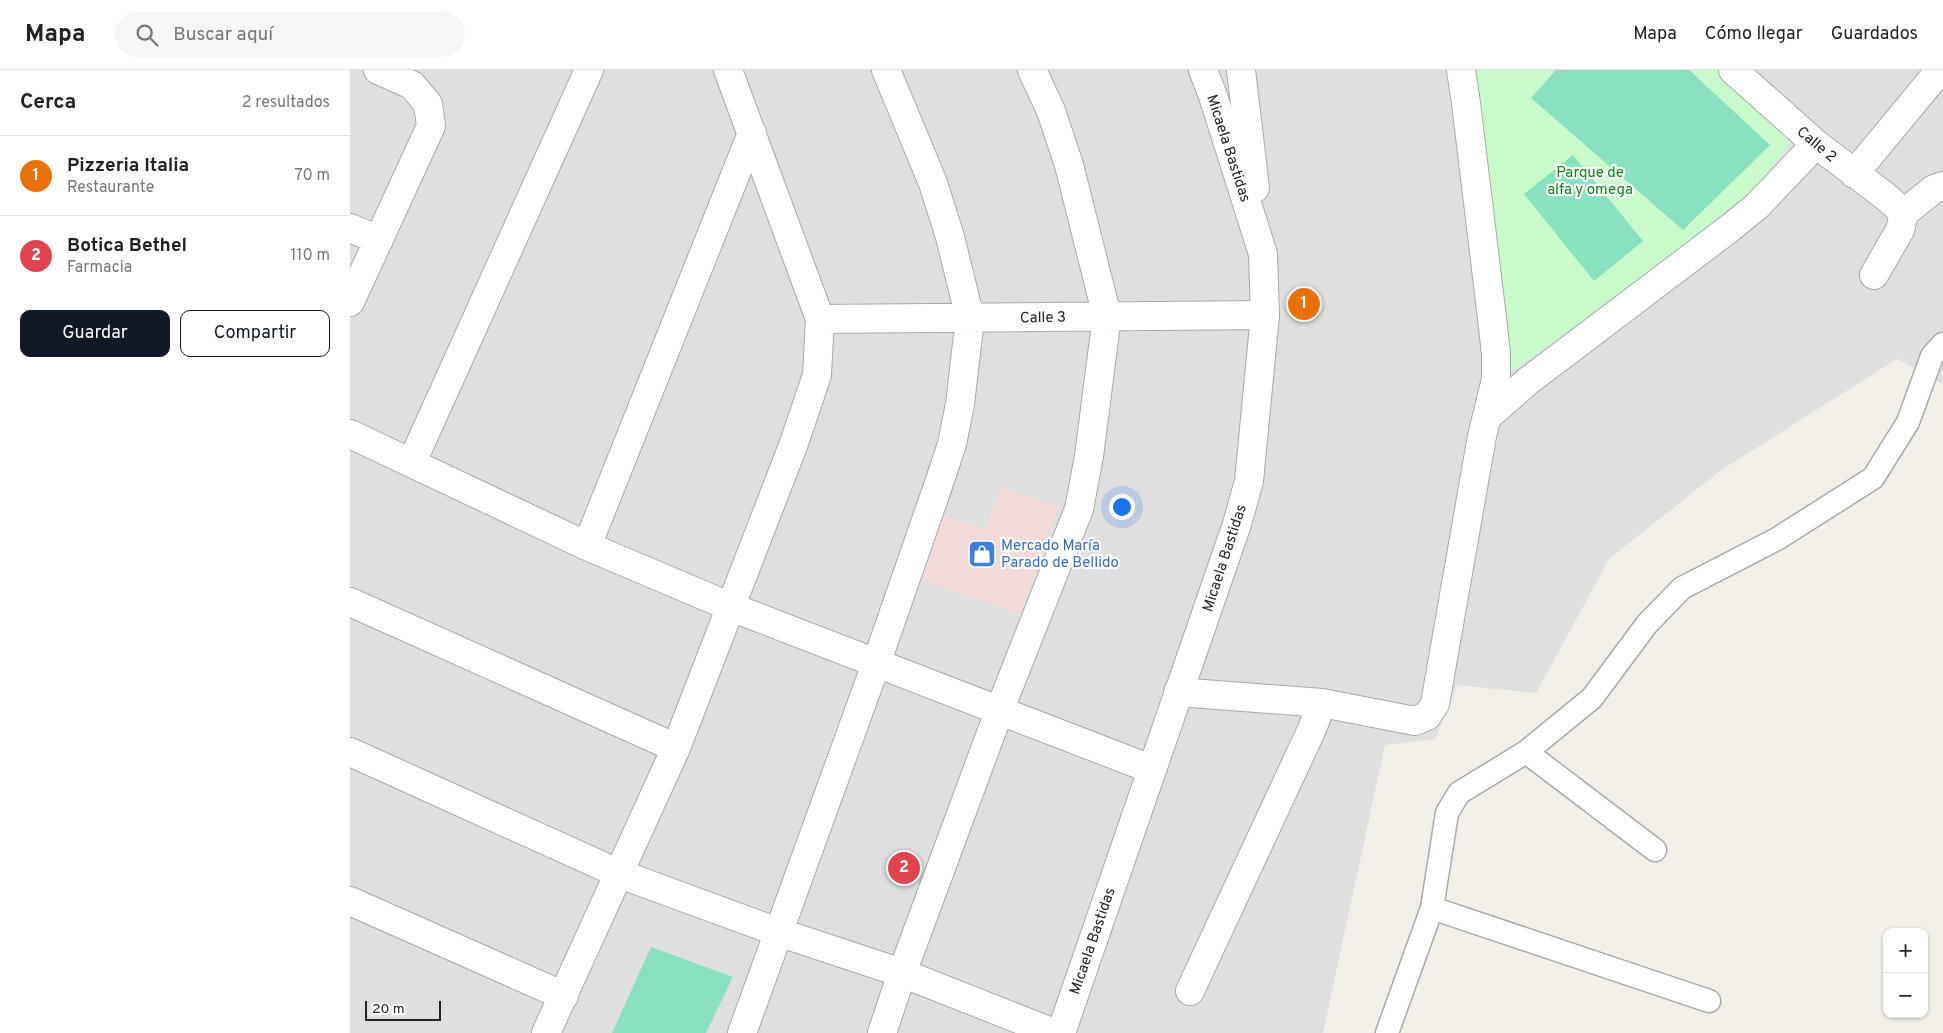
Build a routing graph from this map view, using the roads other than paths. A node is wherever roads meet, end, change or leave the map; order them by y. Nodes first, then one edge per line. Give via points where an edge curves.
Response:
1 (378, 70) edge
2 (589, 70) edge
3 (728, 70) edge
4 (886, 70) edge
5 (1032, 70) edge
6 (1203, 70) edge
7 (1241, 70) edge
8 (1461, 70) edge
9 (1733, 70) edge
10 (1940, 70) edge
11 (752, 133) junction
12 (1816, 144) junction
13 (1854, 174) junction
14 (1943, 186) edge
15 (1904, 213) junction
16 (350, 228) edge
17 (379, 240) junction
18 (1263, 254) junction
19 (1874, 275) dead end
20 (350, 302) edge
21 (1265, 315) junction
22 (1107, 316) junction
23 (970, 318) junction
24 (820, 319) junction
25 (1943, 344) edge
26 (1487, 417) junction
27 (350, 434) edge
28 (412, 462) junction
29 (587, 546) junction
30 (350, 602) edge
31 (731, 607) junction
32 (876, 664) junction
33 (1178, 692) junction
34 (1322, 703) junction
35 (1000, 709) junction
36 (676, 748) junction
37 (350, 752) edge
38 (1526, 752) junction
39 (1152, 769) junction
40 (1655, 850) dead end
41 (620, 874) junction
42 (350, 901) edge
43 (1432, 908) junction
44 (778, 932) junction
45 (902, 973) junction
46 (1190, 990) dead end
47 (564, 996) junction
48 (1709, 1001) dead end
49 (546, 1033) edge
50 (742, 1033) edge
51 (882, 1033) edge
52 (1054, 1033) edge
53 (1061, 1033) edge
54 (1387, 1033) edge

1 - 17 street via 412,86 428,104 431,126
2 - 28 street
3 - 11 street
4 - 23 street via 933,183
5 - 22 street via 1051,111 1069,165
6 - 18 street, Micaela Bastidas
7 - 18 street
8 - 26 street via 1496,354 1496,379
9 - 12 street, Calle 2
10 - 13 street
11 - 24 street
11 - 29 street
12 - 13 street, Calle 2
12 - 26 street via 1762,201 1730,228 1528,381
13 - 15 street, Calle 2
14 - 15 street via 1934,189
15 - 19 street via 1900,230
16 - 17 street
17 - 20 street
18 - 21 street, Micaela Bastidas
21 - 22 street, Calle 3
21 - 33 street, Micaela Bastidas via 1249,481
22 - 23 street, Calle 3
22 - 35 street via 1079,509
23 - 24 street, Calle 3
23 - 32 street via 952,444
24 - 31 street via 817,375
25 - 38 street via 1932,356 1908,422 1873,478 1777,539 1682,588 1647,624 1592,698
26 - 34 street via 1435,704 1426,716 1415,721
27 - 28 street
28 - 29 street
29 - 31 street
30 - 36 street
31 - 32 street
31 - 36 street
32 - 35 street
32 - 44 street
33 - 34 street
33 - 39 street, Micaela Bastidas
34 - 46 street
35 - 39 street
35 - 45 street
36 - 41 street
37 - 41 street
38 - 40 street
38 - 43 street via 1459,793 1447,813
39 - 53 street, Micaela Bastidas
41 - 44 street
41 - 47 street
42 - 47 street
43 - 48 street
43 - 54 street
44 - 45 street
44 - 50 street
45 - 51 street
45 - 52 street
47 - 49 street

